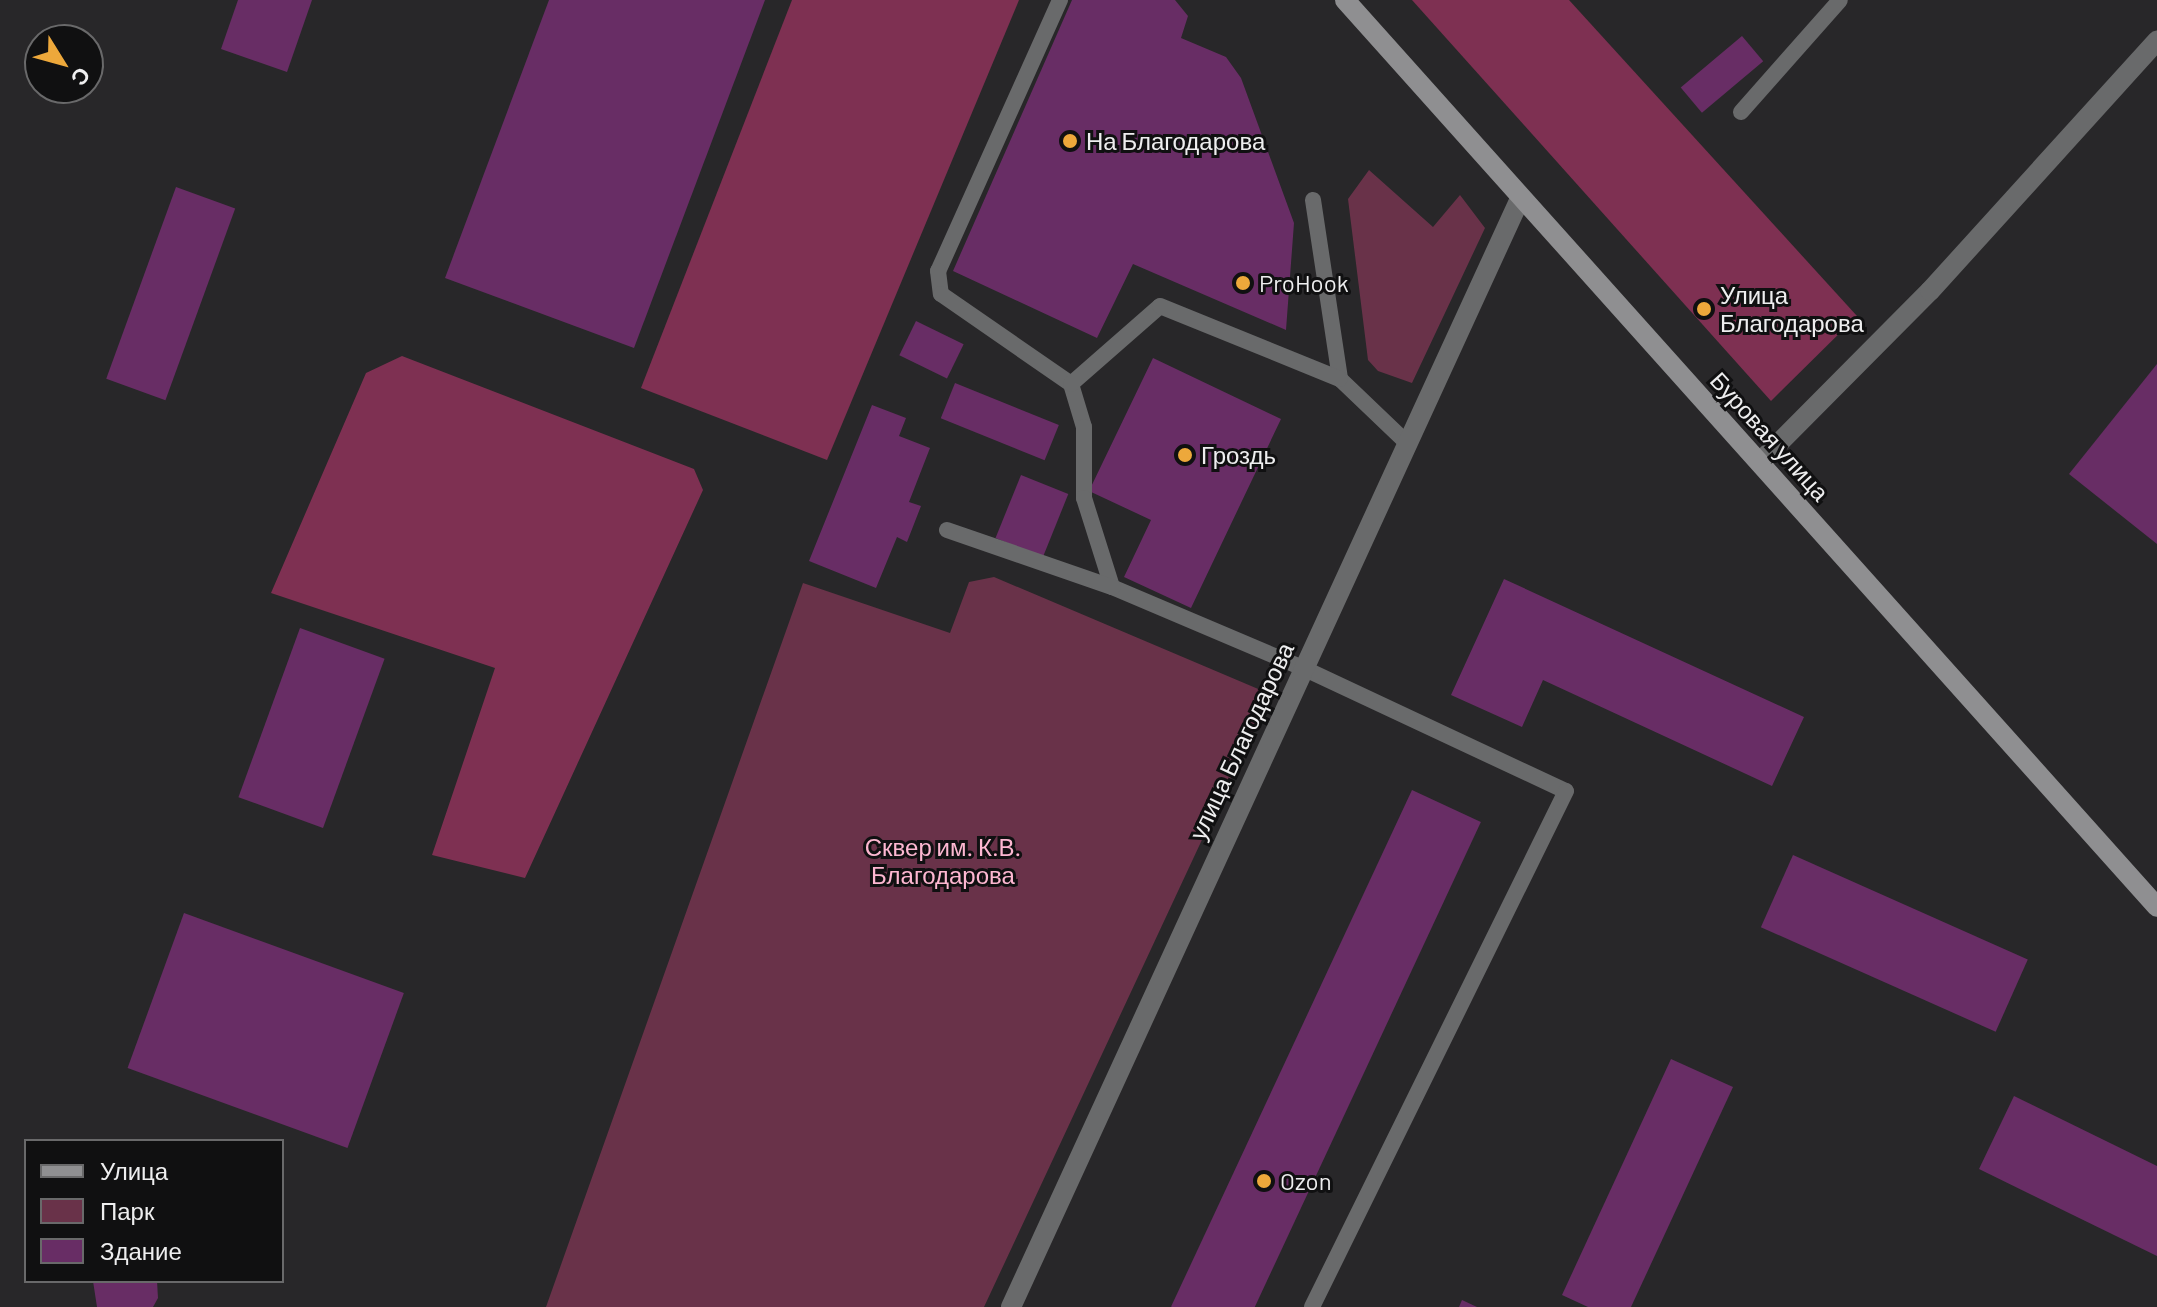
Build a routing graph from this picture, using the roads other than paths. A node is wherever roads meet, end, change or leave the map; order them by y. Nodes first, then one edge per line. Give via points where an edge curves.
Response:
1 (1060, 0) edge
2 (1345, 0) edge
3 (1840, 0) edge
4 (2157, 41) edge
5 (1741, 112) dead end
6 (1520, 199) junction
7 (1313, 200) dead end
8 (1340, 379) junction
9 (1071, 384) junction
10 (1407, 443) junction
11 (1760, 462) junction
12 (947, 530) dead end
13 (1112, 587) junction
14 (1303, 668) junction
15 (2157, 907) edge
16 (1011, 1307) edge
17 (1312, 1307) edge

1 - 9 lane via 938,271 941,294
2 - 6 main road, Буровая улица
3 - 5 lane
4 - 11 street via 1930,291
6 - 10 street, улица Благодарова
6 - 11 main road, Буровая улица
7 - 8 lane
8 - 9 lane via 1160,306
8 - 10 lane
9 - 13 lane via 1084,427 1084,498
10 - 14 street, улица Благодарова
11 - 15 main road, Буровая улица
12 - 13 lane
13 - 14 lane
14 - 16 street, улица Благодарова
14 - 17 lane via 1566,791

